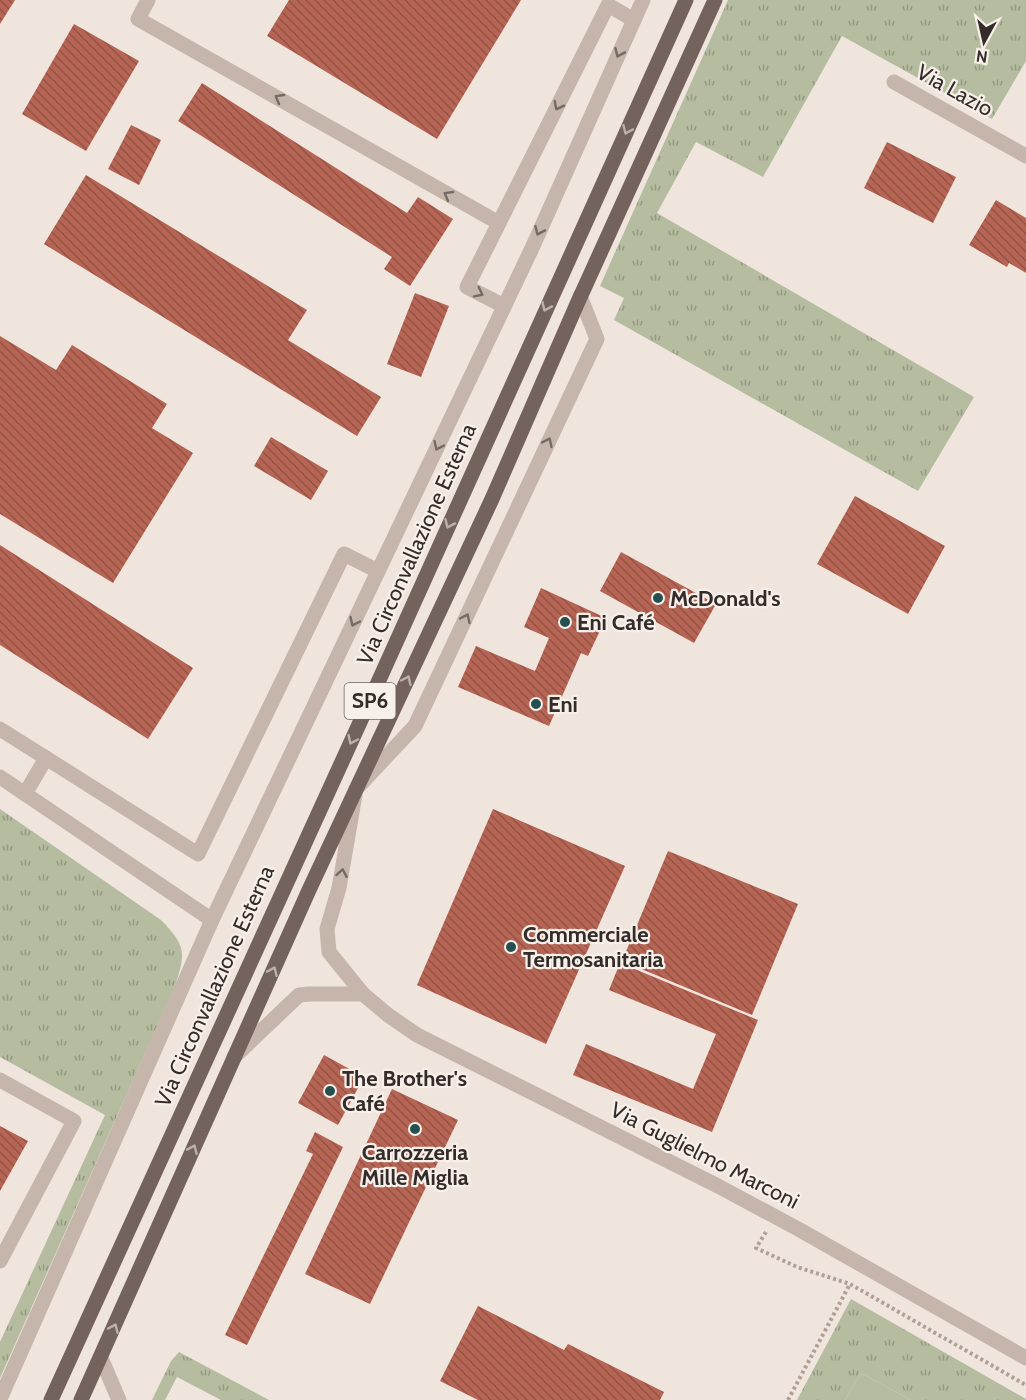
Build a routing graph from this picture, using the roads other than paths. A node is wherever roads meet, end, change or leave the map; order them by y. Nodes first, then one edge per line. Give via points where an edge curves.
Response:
1 (148, 0) edge
2 (643, 0) edge
3 (686, 0) edge
4 (715, 0) edge
5 (634, 20) junction
6 (894, 82) dead end
7 (1026, 156) edge
8 (499, 223) junction
9 (580, 296) junction
10 (504, 306) junction
11 (378, 571) junction
12 (0, 729) edge
13 (46, 758) junction
14 (0, 777) edge
15 (356, 789) junction
16 (25, 794) junction
17 (212, 920) junction
18 (363, 994) junction
19 (234, 1057) junction
20 (0, 1080) edge
21 (0, 1262) edge
22 (101, 1358) junction
23 (1026, 1358) edge
24 (0, 1399) edge
25 (51, 1400) edge
26 (81, 1400) edge
27 (119, 1400) edge

8 -> 1 street via 138,19
2 - 5 street, Via Circonvallazione Esterna
3 -> 25 main road, Via Circonvallazione Esterna / SP6
4 - 9 main road, SP6
5 -> 8 street via 608,5
5 -> 10 street, Via Circonvallazione Esterna
6 - 7 street, Via Lazio
8 -> 10 street via 467,287
15 -> 9 main road, SP6 via 492,499
15 -> 9 street via 415,726 597,339
10 -> 11 street, Via Circonvallazione Esterna
11 - 13 street via 344,554 198,854
11 -> 17 street, Via Circonvallazione Esterna
12 - 13 street
13 - 16 street
14 - 16 street
18 -> 15 street, Via Guglielmo Marconi via 328,951 327,929 339,888
19 -> 15 main road, SP6
16 - 17 street
17 - 24 street, Via Circonvallazione Esterna
18 - 19 street via 299,995
18 - 23 street, Via Guglielmo Marconi via 417,1035 728,1191
22 -> 19 main road, SP6
20 - 21 street via 74,1121
22 - 26 main road, SP6
22 - 27 street

